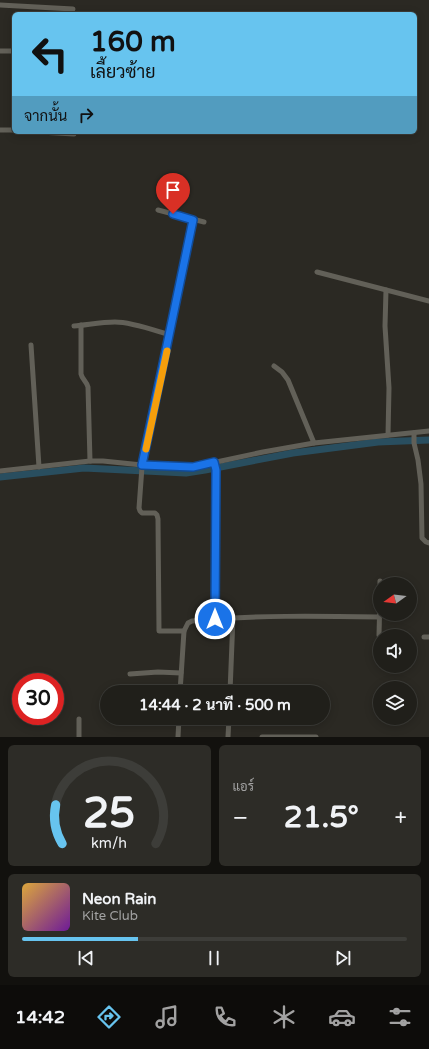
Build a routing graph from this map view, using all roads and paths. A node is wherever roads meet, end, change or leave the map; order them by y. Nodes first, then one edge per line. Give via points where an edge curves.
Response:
1 (0, 5) edge
2 (73, 9) dead end
3 (0, 51) edge
4 (12, 51) edge
5 (0, 130) edge
6 (12, 130) edge
7 (158, 210) dead end
8 (193, 220) junction
9 (204, 222) dead end
10 (317, 272) dead end
11 (386, 290) junction
12 (429, 300) edge
13 (81, 325) junction
14 (74, 326) dead end
15 (170, 336) junction
16 (31, 345) dead end
17 (274, 366) dead end
18 (429, 431) edge
19 (414, 434) junction
20 (388, 435) junction
21 (314, 444) junction
22 (90, 461) junction
23 (142, 466) junction
24 (215, 466) junction
25 (39, 467) junction
26 (0, 471) edge
27 (429, 542) edge
28 (233, 617) junction
29 (373, 617) edge
30 (215, 619) junction
31 (184, 631) junction
32 (181, 673) junction
33 (130, 674) dead end
34 (180, 685) edge
35 (230, 685) edge
36 (79, 719) dead end
37 (179, 725) edge
38 (229, 725) edge
39 (79, 737) edge
40 (178, 737) edge
41 (228, 737) edge
42 (262, 737) edge
43 (316, 737) edge

1 - 2 street
3 - 4 street
5 - 6 street
7 - 8 street
8 - 9 street
8 - 15 street
10 - 11 street
11 - 12 street
11 - 20 street
13 - 14 street
13 - 15 street via 123,323
13 - 22 street via 81,374 88,388
15 - 23 street
16 - 25 street
17 - 21 street via 288,380
18 - 19 street
19 - 20 street
19 - 27 street via 422,484 422,538
20 - 21 street
21 - 24 street via 263,452
22 - 23 street
22 - 25 street
23 - 24 street
23 - 31 street via 139,508 142,513 155,513 158,519 160,631
24 - 30 street
25 - 26 street
28 - 29 street
28 - 30 street
28 - 35 street
30 - 31 street via 192,621
31 - 32 street
32 - 33 street
32 - 34 street
36 - 39 street
37 - 40 street
38 - 41 street
42 - 43 street

